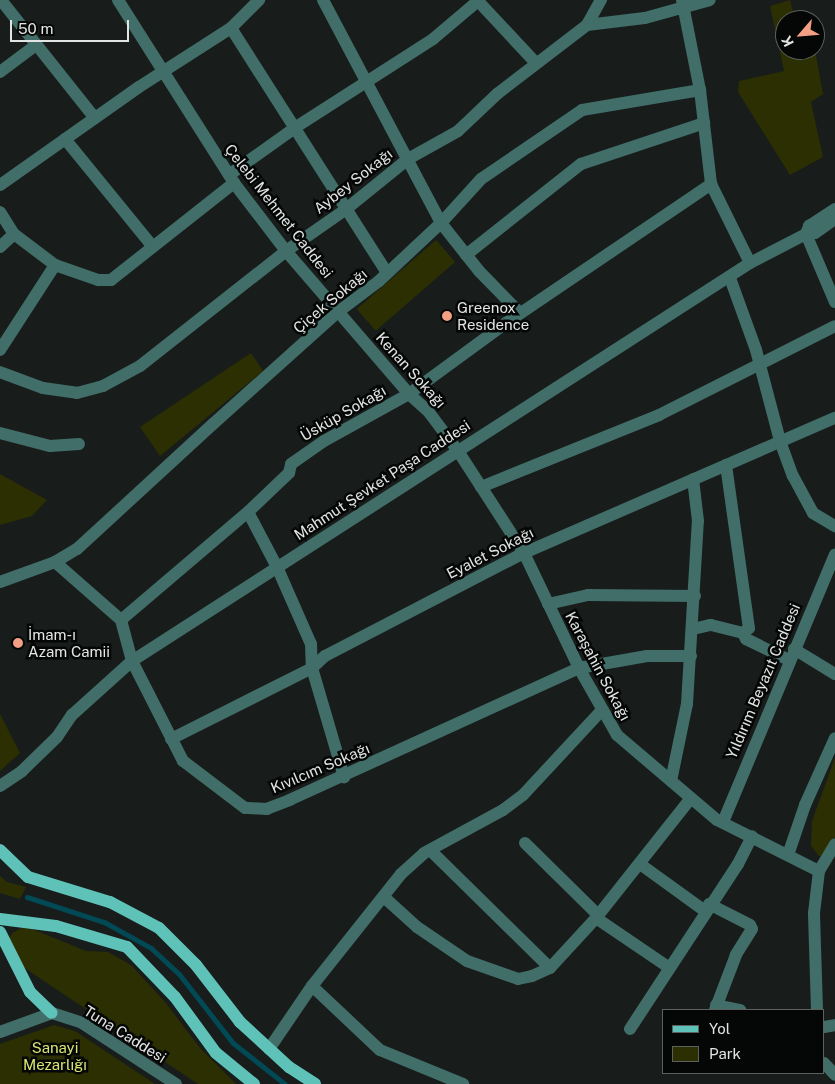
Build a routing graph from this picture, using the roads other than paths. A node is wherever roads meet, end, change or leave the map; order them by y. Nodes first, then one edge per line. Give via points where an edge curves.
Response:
1 (1, 0) edge
2 (118, 0) edge
3 (259, 0) edge
4 (601, 0) edge
5 (710, 0) edge
6 (478, 1) edge
7 (328, 2) edge
8 (682, 4) edge
9 (587, 25) junction
10 (231, 28) junction
11 (36, 45) junction
12 (536, 63) junction
13 (0, 72) edge
14 (165, 72) junction
15 (366, 84) junction
16 (700, 90) junction
17 (95, 118) junction
18 (704, 123) junction
19 (296, 127) junction
20 (65, 139) junction
21 (408, 158) junction
22 (231, 179) junction
23 (712, 184) junction
24 (0, 185) edge
25 (835, 209) edge
26 (345, 210) junction
27 (0, 212) edge
28 (835, 219) edge
29 (441, 224) junction
30 (14, 234) junction
31 (806, 234) junction
32 (0, 247) edge
33 (153, 247) junction
34 (286, 251) junction
35 (466, 254) junction
36 (750, 263) junction
37 (55, 264) junction
38 (387, 273) junction
39 (730, 278) junction
40 (835, 302) edge
41 (338, 312) junction
42 (520, 313) junction
43 (835, 326) edge
44 (0, 350) edge
45 (759, 365) junction
46 (0, 372) edge
47 (409, 394) junction
48 (835, 418) edge
49 (0, 433) edge
50 (780, 442) junction
51 (79, 444) dead end
52 (458, 451) junction
53 (726, 465) junction
54 (693, 479) junction
55 (482, 487) junction
56 (248, 512) junction
57 (835, 526) edge
58 (524, 553) junction
59 (835, 554) edge
60 (55, 562) junction
61 (277, 567) junction
62 (0, 582) edge
63 (695, 596) junction
64 (548, 604) junction
65 (121, 620) junction
66 (693, 629) junction
67 (743, 633) junction
68 (791, 655) junction
69 (691, 656) junction
70 (132, 661) junction
71 (312, 668) junction
72 (579, 668) junction
73 (835, 674) edge
74 (602, 710) junction
75 (835, 738) edge
76 (171, 739) junction
77 (344, 777) junction
78 (670, 781) junction
79 (0, 786) edge
80 (691, 798) junction
81 (722, 822) junction
82 (752, 836) junction
83 (524, 843) dead end
84 (835, 844) edge
85 (0, 850) edge
86 (430, 850) junction
87 (788, 856) junction
88 (640, 864) junction
89 (819, 871) junction
90 (385, 898) junction
91 (707, 908) junction
92 (597, 916) junction
93 (0, 919) edge
94 (0, 932) edge
95 (5, 951) edge
96 (668, 967) junction
97 (550, 968) junction
98 (312, 986) junction
99 (715, 1008) edge
100 (728, 1009) edge
101 (817, 1009) edge
102 (52, 1013) junction
103 (630, 1029) dead end
104 (0, 1032) edge
105 (269, 1049) junction
106 (825, 1064) edge
107 (835, 1075) edge
108 (176, 1084) edge
109 (254, 1084) edge
110 (315, 1084) edge
111 (463, 1084) edge

1 - 11 street
2 - 14 street, Çelebi Mehmet Caddesi
3 - 10 street
4 - 9 street, Aybey Sokağı
5 - 8 street
6 - 12 street
6 - 15 street via 433,39
7 - 15 street
8 - 9 street via 645,18
8 - 16 street
9 - 12 street, Aybey Sokağı
10 - 14 street
10 - 19 street
11 - 13 street
11 - 17 street
12 - 21 street, Aybey Sokağı via 458,131
14 - 17 street
14 - 22 street, Çelebi Mehmet Caddesi
15 - 19 street
15 - 21 street
16 - 18 street
16 - 29 street, Çiçek Sokağı via 582,110 481,179
17 - 20 street
18 - 23 street
18 - 35 street via 581,164
19 - 22 street
19 - 26 street
20 - 24 street
20 - 33 street
21 - 26 street, Aybey Sokağı
21 - 29 street
22 - 33 street
22 - 34 street, Çelebi Mehmet Caddesi
23 - 36 street
23 - 42 street, Üsküp Sokağı
25 - 31 street, Mahmut Şevket Paşa Caddesi via 809,226
26 - 34 street, Aybey Sokağı
26 - 38 street
27 - 30 street
28 - 31 street, Mahmut Şevket Paşa Caddesi via 815,233
29 - 35 street
29 - 38 street, Çiçek Sokağı
30 - 32 street
30 - 37 street
31 - 36 street, Mahmut Şevket Paşa Caddesi
31 - 40 street
33 - 37 street via 111,280 98,280
34 - 41 street, Çelebi Mehmet Caddesi
34 - 46 street, Aybey Sokağı via 140,366 103,386 76,393 43,388
35 - 42 street
36 - 39 street, Mahmut Şevket Paşa Caddesi
37 - 44 street
38 - 41 street, Çiçek Sokağı
39 - 45 street
39 - 52 street, Mahmut Şevket Paşa Caddesi
41 - 47 street, Kenan Sokağı
41 - 60 street, Çiçek Sokağı via 77,549
42 - 47 street, Üsküp Sokağı
43 - 45 street
45 - 50 street
45 - 55 street via 659,415
47 - 52 street, Kenan Sokağı via 428,410
47 - 56 street, Üsküp Sokağı via 324,441 291,464 288,473
48 - 50 street, Eyalet Sokağı
49 - 51 street via 50,446
50 - 53 street, Eyalet Sokağı
50 - 57 street via 813,513
52 - 55 street, Karaşahin Sokağı
52 - 61 street, Mahmut Şevket Paşa Caddesi
53 - 54 street, Eyalet Sokağı
53 - 67 street via 749,628
54 - 58 street, Eyalet Sokağı
54 - 63 street via 698,522
55 - 58 street, Karaşahin Sokağı
56 - 61 street
56 - 65 street, Üsküp Sokağı
58 - 64 street, Karaşahin Sokağı
58 - 71 street, Eyalet Sokağı via 325,656
59 - 68 street, Yıldırım Beyazıt Caddesi
60 - 62 street, Çiçek Sokağı
60 - 65 street
61 - 70 street, Mahmut Şevket Paşa Caddesi
61 - 71 street via 311,644
63 - 64 street via 588,596
63 - 66 street
64 - 72 street, Karaşahin Sokağı
65 - 70 street
66 - 67 street via 711,625
66 - 69 street
67 - 68 street via 746,639
68 - 73 street
68 - 81 street, Yıldırım Beyazıt Caddesi
69 - 72 street, Kıvılcım Sokağı via 647,656
69 - 78 street via 687,704
70 - 76 street, Kıvılcım Sokağı
70 - 79 street, Mahmut Şevket Paşa Caddesi via 72,715 57,736 22,771
71 - 76 street, Eyalet Sokağı
71 - 77 street
72 - 74 street, Karaşahin Sokağı
72 - 77 street, Kıvılcım Sokağı
74 - 78 street, Karaşahin Sokağı via 617,735
74 - 86 street via 523,795 503,810
75 - 87 street via 805,806
76 - 77 street, Kıvılcım Sokağı via 183,761 245,808 267,809
78 - 80 street, Karaşahin Sokağı
80 - 81 street, Karaşahin Sokağı
80 - 88 street
81 - 82 street, Karaşahin Sokağı
82 - 87 street, Karaşahin Sokağı
82 - 91 street via 738,864
83 - 92 street
84 - 89 street
85 - 105 main road via 28,876 110,902 159,928 196,965 240,1022
86 - 90 street via 401,874
86 - 97 street
87 - 89 street, Karaşahin Sokağı
88 - 91 street
88 - 92 street
89 - 101 street via 814,939
90 - 97 street via 417,927 467,960 518,979
90 - 98 street
91 - 96 street
91 - 99 street via 750,925 752,929 736,955
92 - 96 street
92 - 97 street
93 - 109 main road via 56,926 127,947 175,997 216,1053
94 - 95 main road
95 - 102 main road via 30,992
96 - 103 street
98 - 105 street
98 - 111 street via 380,1050
99 - 100 street
102 - 104 street
102 - 108 street, Tuna Caddesi via 82,1023
105 - 110 main road via 289,1068
106 - 107 street

